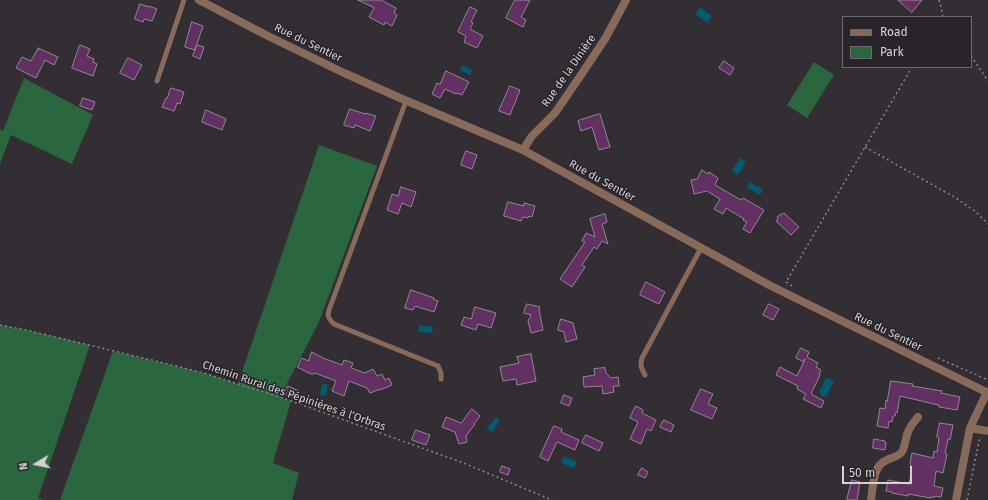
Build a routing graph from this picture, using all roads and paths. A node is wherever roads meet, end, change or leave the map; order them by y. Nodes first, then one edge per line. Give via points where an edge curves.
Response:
1 (184, 0) edge
2 (199, 0) edge
3 (626, 0) edge
4 (939, 0) edge
5 (942, 16) edge
6 (972, 57) edge
7 (911, 68) edge
8 (157, 81) dead end
9 (988, 81) edge
10 (406, 101) junction
11 (865, 147) junction
12 (524, 150) junction
13 (988, 224) edge
14 (701, 248) junction
15 (792, 286) dead end
16 (0, 325) edge
17 (933, 356) dead end
18 (645, 375) dead end
19 (441, 379) dead end
20 (988, 380) edge
21 (987, 393) edge
22 (918, 417) dead end
23 (970, 428) junction
24 (985, 431) edge
25 (552, 500) edge
26 (871, 500) edge
27 (956, 500) edge
28 (967, 500) edge

1 - 8 lane
2 - 10 street, Rue du Sentier via 292,48
3 - 12 street, Rue de la Dinière via 581,76 555,113 532,136
4 - 5 path
6 - 9 path
7 - 11 path
10 - 12 street, Rue du Sentier
10 - 19 lane via 328,313 334,324 438,366
11 - 13 path via 956,198
11 - 15 path via 786,282
12 - 14 street, Rue du Sentier
14 - 18 lane via 642,358 641,369
14 - 21 street, Rue du Sentier via 769,285
16 - 25 path, Chemin Rural des Pépinières à l’Orbras via 204,373 252,388 454,460
17 - 20 path
21 - 23 street
22 - 26 street via 908,432 901,453 880,463
23 - 24 street
23 - 27 street
24 - 28 path

